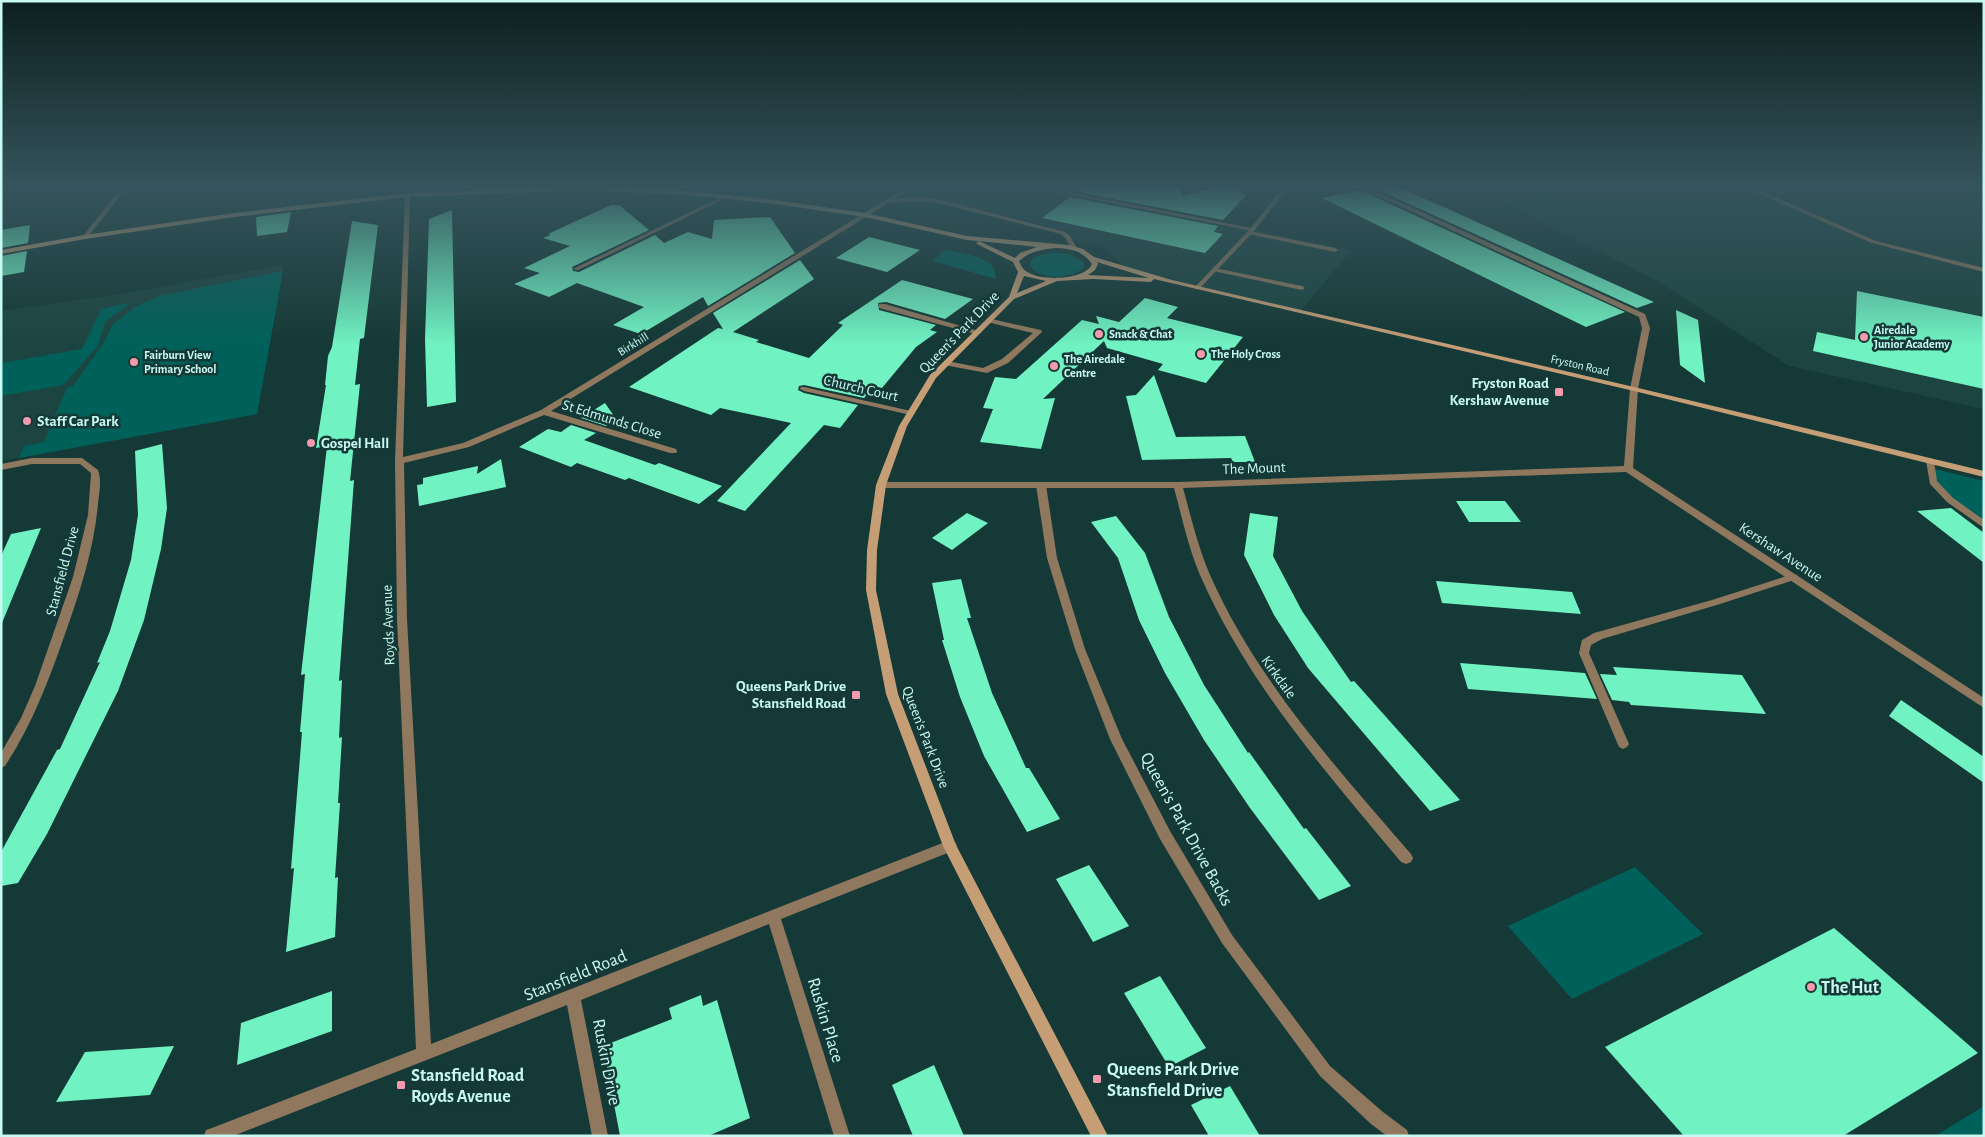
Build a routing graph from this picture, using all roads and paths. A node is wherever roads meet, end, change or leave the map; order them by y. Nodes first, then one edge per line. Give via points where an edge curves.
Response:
1 (79, 238) edge
2 (405, 238) edge
3 (640, 238) edge
4 (827, 238) edge
5 (967, 238) joint
6 (1069, 238) edge
7 (1245, 238) edge
8 (1283, 238) edge
9 (1473, 238) edge
10 (1865, 238) edge
11 (1048, 246) junction
12 (1074, 248) junction
13 (1335, 250) dead end
14 (1, 252) edge
15 (1093, 259) junction
16 (1016, 261) junction
17 (576, 269) dead end
18 (1215, 270) junction
19 (1984, 270) edge
20 (1022, 271) junction
21 (1080, 277) junction
22 (1055, 280) junction
23 (1170, 282) junction
24 (1197, 288) junction
25 (1302, 288) dead end
26 (1012, 298) junction
27 (882, 306) dead end
28 (990, 320) junction
29 (978, 332) junction
30 (947, 364) junction
31 (804, 389) dead end
32 (1634, 389) junction
33 (544, 412) junction
34 (911, 413) junction
35 (673, 452) dead end
36 (399, 461) junction
37 (1930, 461) junction
38 (1, 467) edge
39 (1628, 469) junction
40 (1984, 474) edge
41 (881, 484) junction
42 (1041, 485) junction
43 (1178, 485) junction
44 (1984, 525) edge
45 (1793, 578) junction
46 (1984, 704) edge
47 (1623, 744) dead end
48 (1, 763) edge
49 (950, 846) junction
50 (1406, 858) dead end
51 (774, 915) junction
52 (573, 996) junction
53 (424, 1054) junction
54 (212, 1136) edge
55 (600, 1136) edge
56 (842, 1136) edge
57 (1100, 1136) edge
58 (1401, 1136) edge

1 - 14 street, Fryston Road
2 - 36 street, Royds Avenue
3 - 17 street
4 - 33 street, Birkhill
5 - 11 street, Fryston Road
5 - 16 street, Fryston Road
6 - 12 street
7 - 18 street
8 - 13 street
9 - 32 street via 1642,316 1646,328
10 - 19 street
11 - 12 street, Fryston Road
11 - 16 street, Fryston Road via 1028,250
12 - 15 street, Fryston Road
15 - 21 street via 1093,269
15 - 23 street, Fryston Road
16 - 20 street
18 - 24 street
18 - 25 street
20 - 22 street, Fryston Road via 1041,279
20 - 26 street, Queen's Park Drive
21 - 22 street, Fryston Road
21 - 23 street, Fryston Road
22 - 26 street, Queen's Park Drive
23 - 24 street, Fryston Road
24 - 32 street, Fryston Road
26 - 28 street, Queen's Park Drive
27 - 29 street
28 - 29 street, Queen's Park Drive
28 - 30 street via 1038,332 1005,362 984,371
29 - 30 street, Queen's Park Drive
30 - 34 street, Queen's Park Drive via 933,377
31 - 34 street, Church Court
32 - 37 street, Fryston Road
32 - 39 street
33 - 35 street, St Edmunds Close
33 - 36 street, Birkhill via 466,445
34 - 41 street, Queen's Park Drive
36 - 53 street, Royds Avenue via 402,619
37 - 40 street, Fryston Road
37 - 44 street via 1932,482
38 - 48 street, Stansfield Drive via 32,461 82,461 96,472 96,493 76,588 49,665 17,740
39 - 43 street, The Mount
39 - 45 street, Kershaw Avenue
41 - 42 street, The Mount
41 - 49 street, Queen's Park Drive via 872,550 871,590 892,694
42 - 43 street, The Mount
42 - 58 street, Queen's Park Drive Backs via 1052,558 1080,649 1116,739 1165,835 1227,939 1325,1071
43 - 50 street, Kirkdale via 1204,574 1248,659 1316,752
45 - 46 street, Kershaw Avenue
45 - 47 street via 1598,636 1586,643 1584,653
49 - 51 street, Stansfield Road
49 - 57 street, Queen's Park Drive
51 - 52 street, Stansfield Road
51 - 56 street, Ruskin Place
52 - 53 street, Stansfield Road
52 - 55 street, Ruskin Drive
53 - 54 street, Stansfield Road

